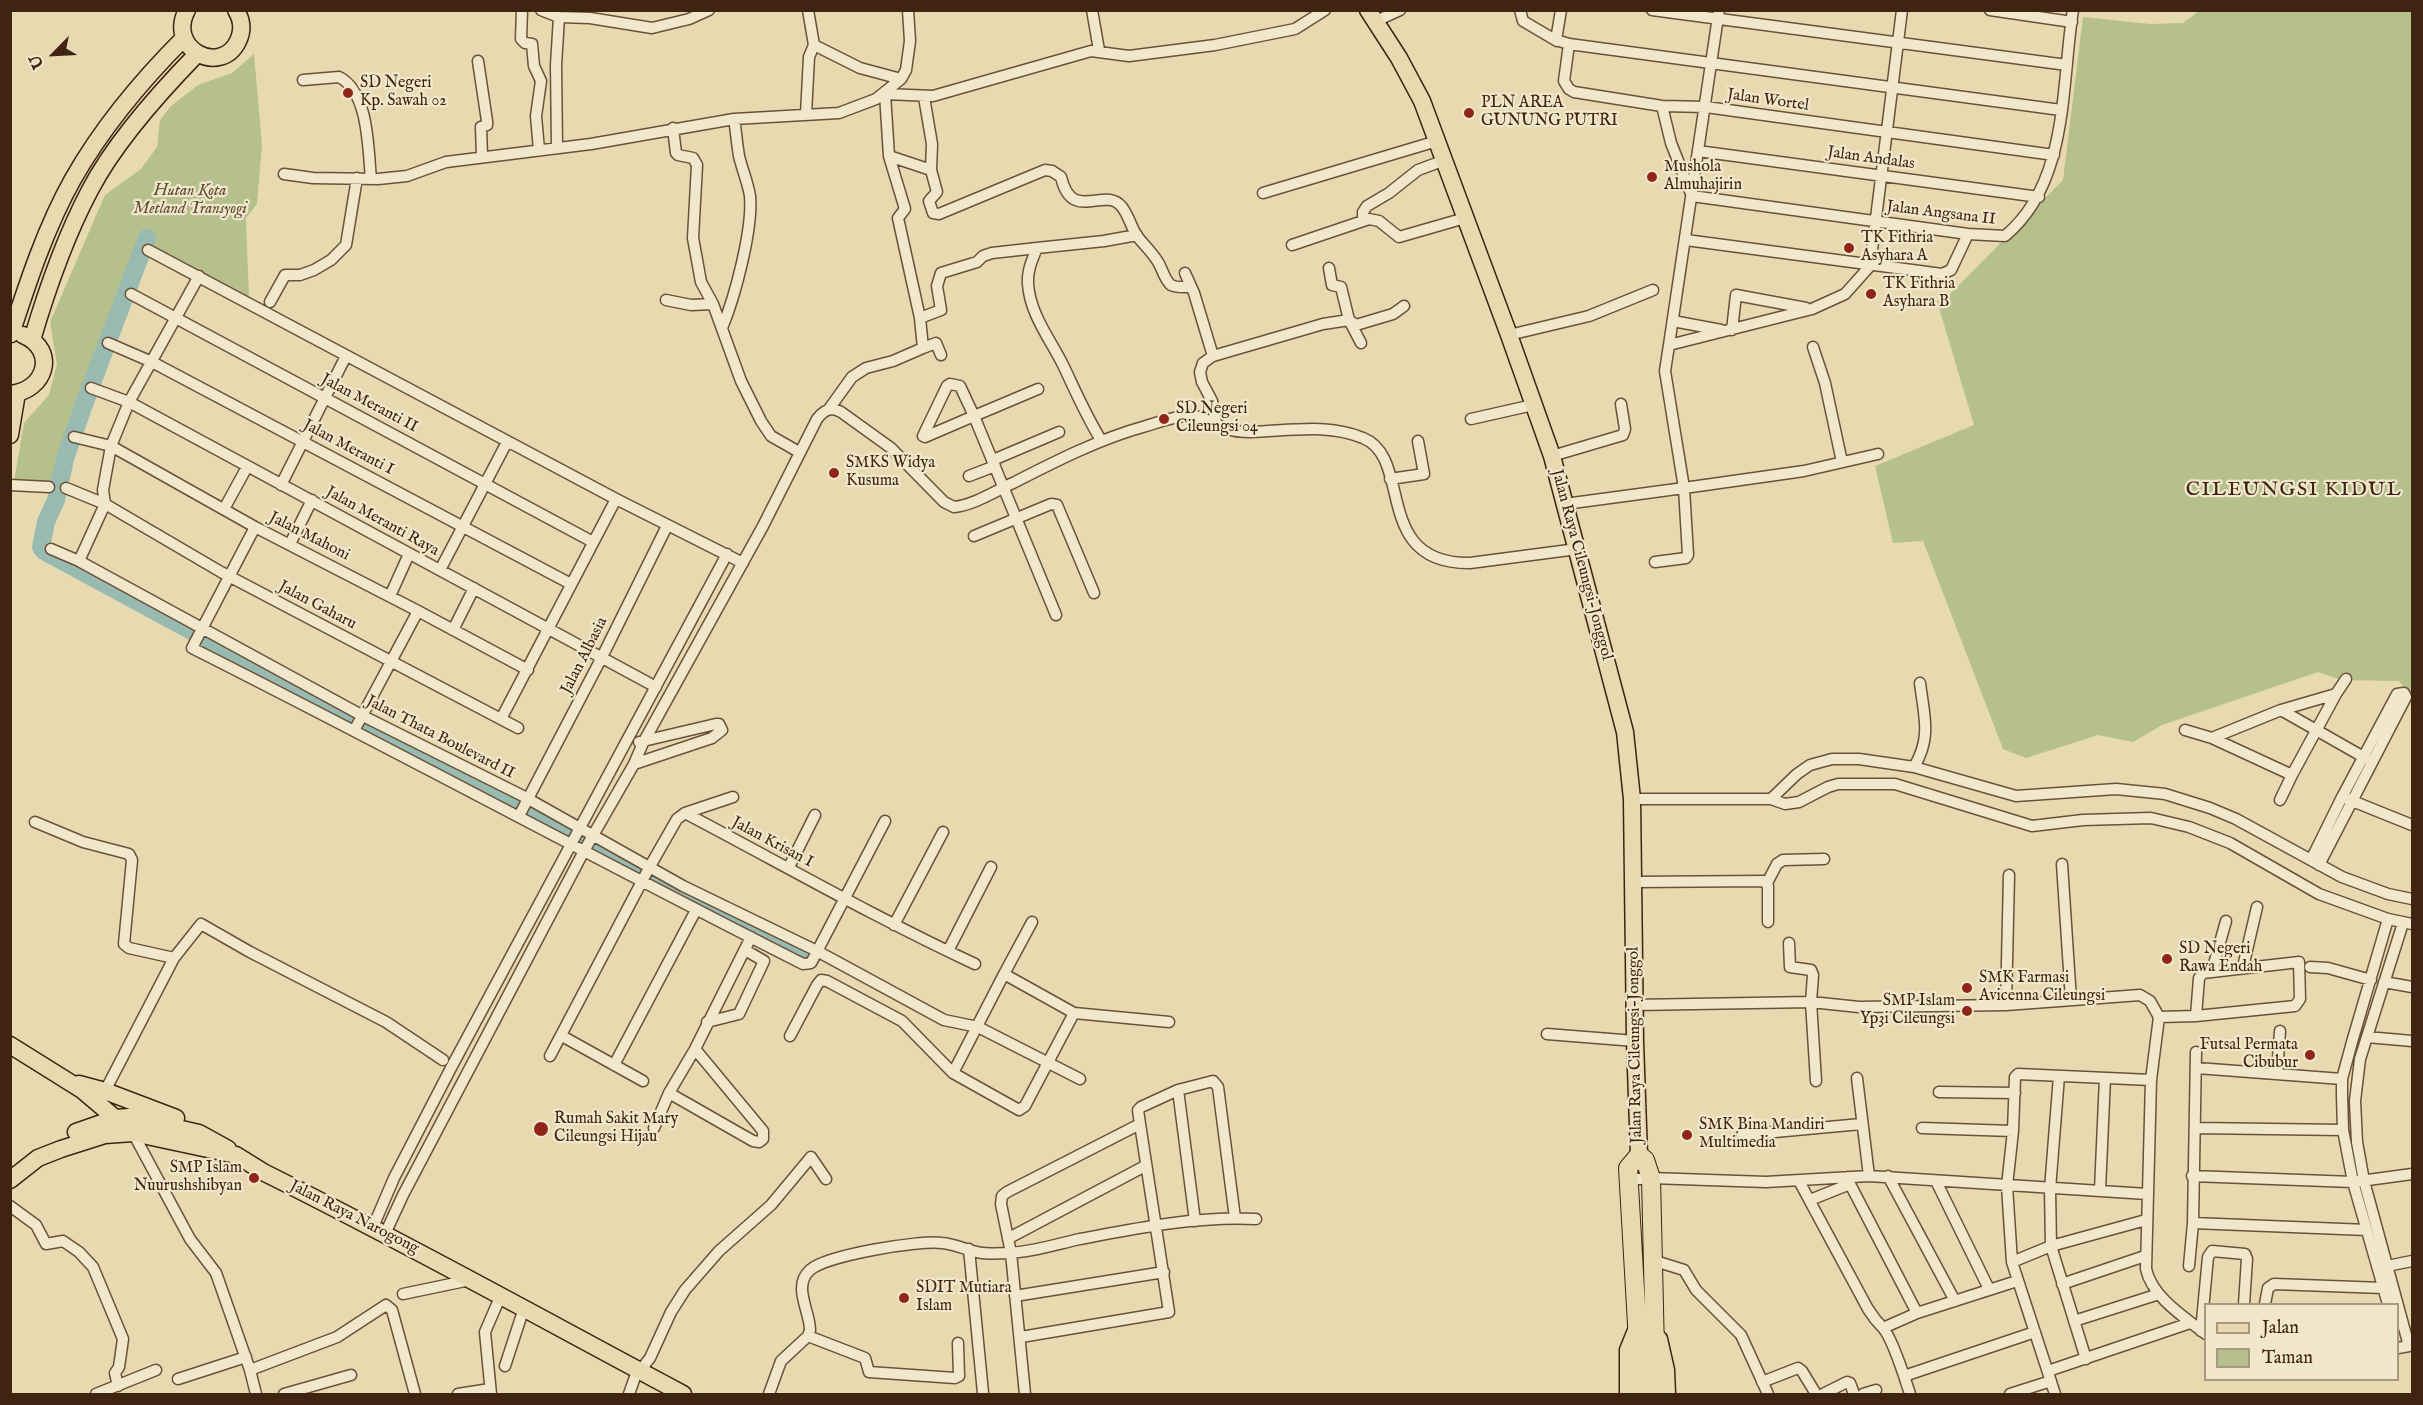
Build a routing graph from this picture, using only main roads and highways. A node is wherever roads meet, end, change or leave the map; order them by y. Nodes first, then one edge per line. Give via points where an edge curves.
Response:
1 (187, 10) edge
2 (239, 12) edge
3 (1372, 16) edge
4 (183, 38) junction
5 (197, 54) junction
6 (11, 334) edge
7 (32, 340) junction
8 (14, 394) edge
9 (10, 435) edge
10 (12, 1048) edge
11 (98, 1094) junction
12 (116, 1118) junction
13 (133, 1133) junction
14 (199, 1133) junction
15 (72, 1134) junction
16 (236, 1155) junction
17 (1639, 1155) junction
18 (38, 1158) junction
19 (10, 1180) edge
20 (1646, 1324) junction
21 (681, 1394) edge
22 (1628, 1395) edge
23 (1641, 1395) edge
24 (1656, 1395) edge
25 (1667, 1395) edge

1 - 4 main road
2 - 5 main road via 241,36 230,52 214,58
3 - 17 main road, Jalan Raya Cileungsi-Jonggol via 1422,101 1552,456 1625,732 1632,799
4 - 5 main road
4 - 6 main road via 106,128 72,180 46,236
5 - 7 main road via 123,140 90,190 65,244
6 - 7 main road
7 - 8 main road via 43,355 43,373 32,388
8 - 9 main road
10 - 11 main road via 63,1079
11 - 12 main road
11 - 14 main road via 186,1122
11 - 15 main road via 92,1110
12 - 13 main road
12 - 14 main road via 129,1117
12 - 15 main road
13 - 16 main road, Jalan Raya Narogong
13 - 18 main road, Jalan Raya Narogong via 105,1135
14 - 16 main road
15 - 18 main road
16 - 21 main road, Jalan Raya Narogong
17 - 20 highway, Jalan Raya Cileungsi-Jonggol via 1651,1178 1652,1260
17 - 20 highway, Jalan Raya Cileungsi-Jonggol via 1628,1168 1628,1180
18 - 19 main road, Jalan Raya Narogong
20 - 22 main road, Jalan Raya Cileungsi-Jonggol via 1628,1350
20 - 23 highway, Jalan Raya Cileungsi-Jonggol
20 - 24 highway, Jalan Raya Cileungsi-Jonggol via 1655,1358
20 - 25 main road, Jalan Raya Cileungsi-Jonggol via 1663,1353

